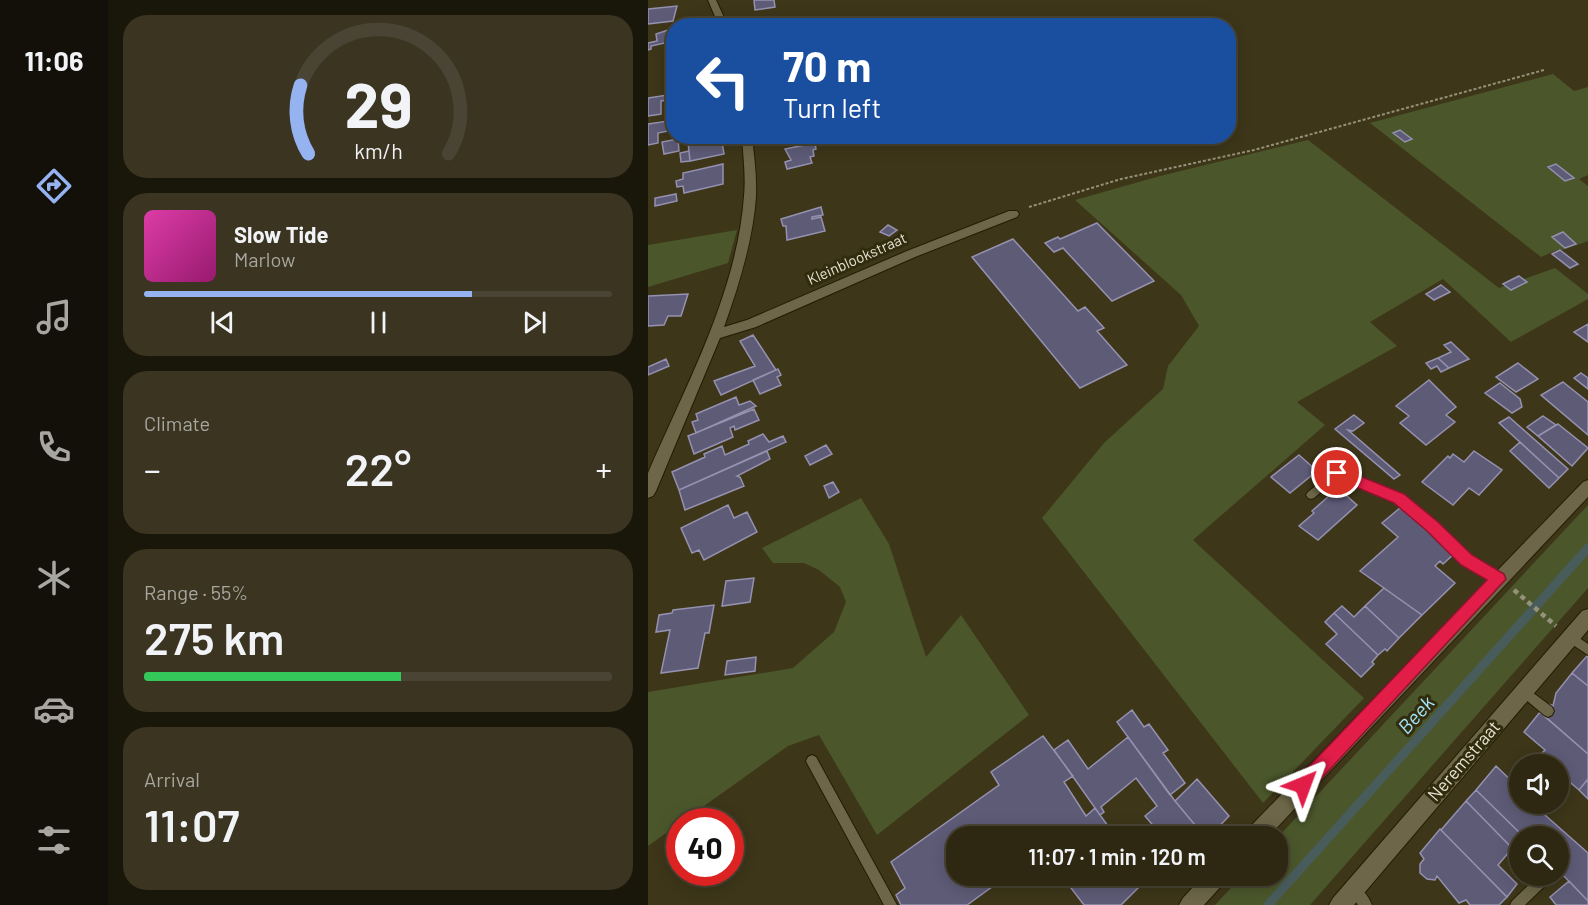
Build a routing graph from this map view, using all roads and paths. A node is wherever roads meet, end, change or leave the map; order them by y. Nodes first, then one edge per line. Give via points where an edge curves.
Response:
1 (712, 0) edge
2 (720, 18) edge
3 (1544, 70) dead end
4 (748, 144) edge
5 (1013, 214) joint
6 (715, 334) junction
7 (1588, 487) edge
8 (648, 491) edge
9 (1311, 495) dead end
10 (1498, 579) junction
11 (1522, 597) dead end
12 (1543, 614) dead end
13 (1588, 618) edge
14 (1571, 637) junction
15 (1588, 650) edge
16 (1524, 691) junction
17 (1548, 711) dead end
18 (812, 761) dead end
19 (1264, 826) edge
20 (1208, 886) edge
21 (1536, 886) edge
22 (1353, 889) junction
23 (891, 905) edge
24 (1190, 905) edge
25 (1340, 905) edge
26 (1366, 905) edge
27 (1516, 905) edge

1 - 2 street
3 - 5 path via 1254,150 1121,179
4 - 6 street via 749,206 735,271
5 - 6 street, Kleinblookstraat via 751,324
6 - 8 street
7 - 10 street
9 - 10 lane via 1337,473 1399,498 1466,560
10 - 19 street
11 - 12 path
13 - 14 street, Neremstraat
14 - 15 lane
14 - 16 street, Neremstraat
16 - 17 lane
16 - 22 street, Neremstraat
18 - 23 lane
20 - 24 street
21 - 27 lane
22 - 25 street, Neremstraat
22 - 26 lane

